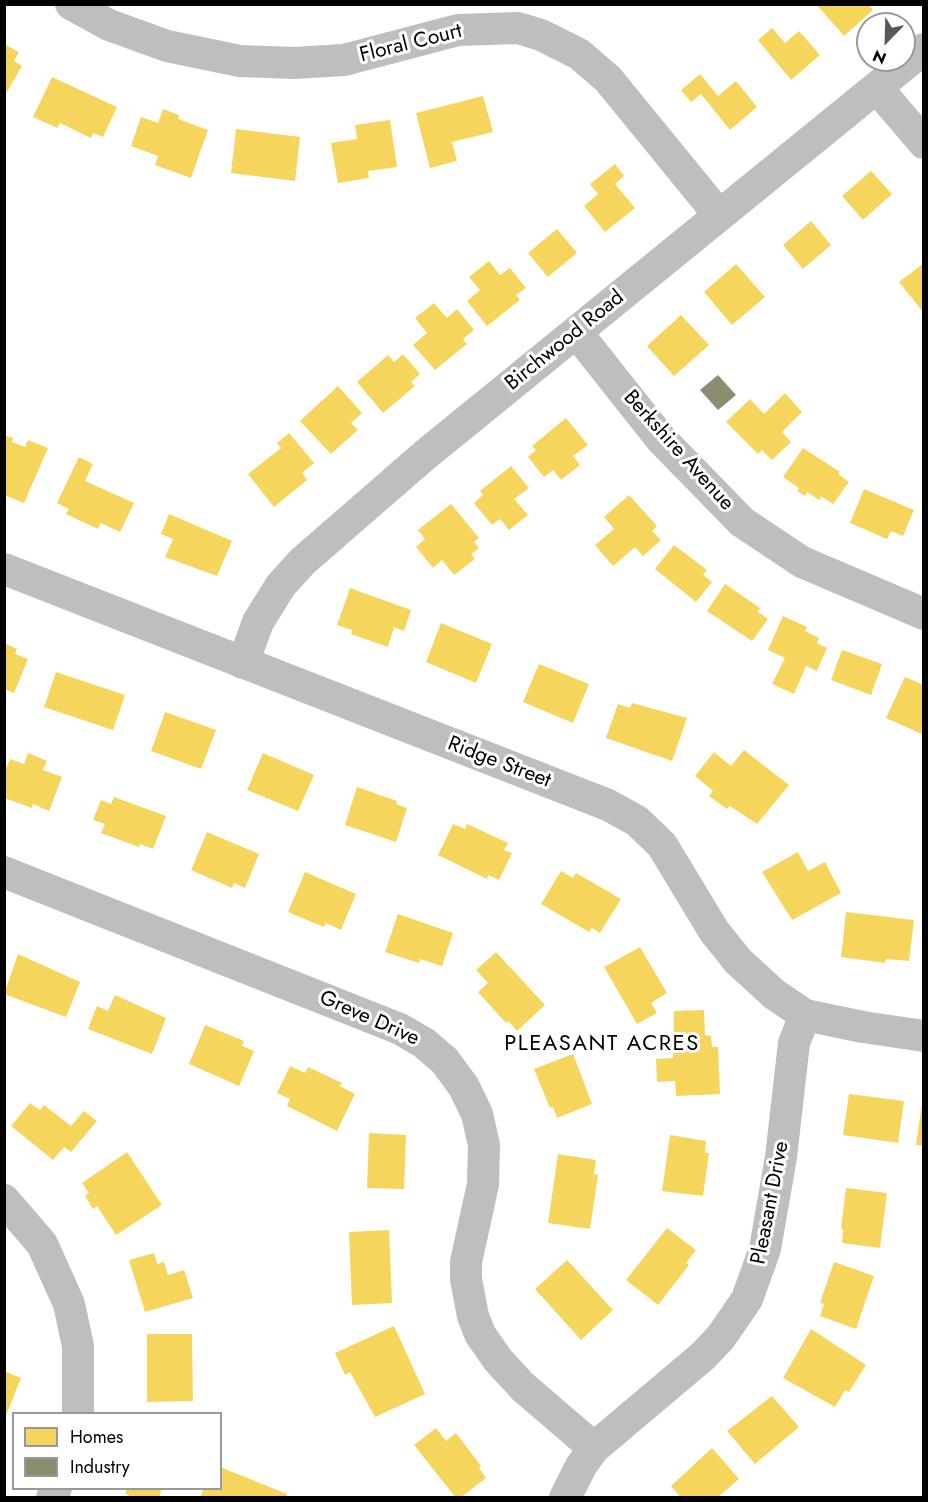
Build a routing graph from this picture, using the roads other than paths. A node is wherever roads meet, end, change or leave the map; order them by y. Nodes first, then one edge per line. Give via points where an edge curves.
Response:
1 (71, 4) edge
2 (924, 49) edge
3 (877, 88) junction
4 (924, 143) edge
5 (719, 215) junction
6 (577, 333) junction
7 (4, 569) edge
8 (924, 614) edge
9 (243, 663) junction
10 (4, 872) edge
11 (805, 1015) junction
12 (924, 1036) edge
13 (4, 1200) edge
14 (78, 1412) edge
15 (594, 1448) junction
16 (565, 1497) edge

1 - 5 street, Floral Court via 109,25 167,46 240,62 344,60 458,30 518,28 541,35 579,54 609,79
2 - 3 street, Birchwood Road
3 - 4 street
3 - 5 street, Birchwood Road
5 - 6 street, Birchwood Road
6 - 8 street, Berkshire Avenue via 661,440 742,522 802,562
6 - 9 street, Birchwood Road via 303,561 281,585 258,622
7 - 9 street, Ridge Street
9 - 11 street, Ridge Street via 608,805 637,821 662,845 714,931 738,961 774,994
10 - 15 street, Greve Drive via 400,1029 445,1061 477,1114 484,1145 483,1184 466,1262 465,1279 473,1316 498,1360 523,1387
11 - 12 street, Ridge Street
11 - 15 street, Pleasant Drive via 794,1043 781,1157 765,1249 747,1299 703,1356
13 - 14 street via 42,1244 69,1304 78,1346
15 - 16 street, Pleasant Drive

